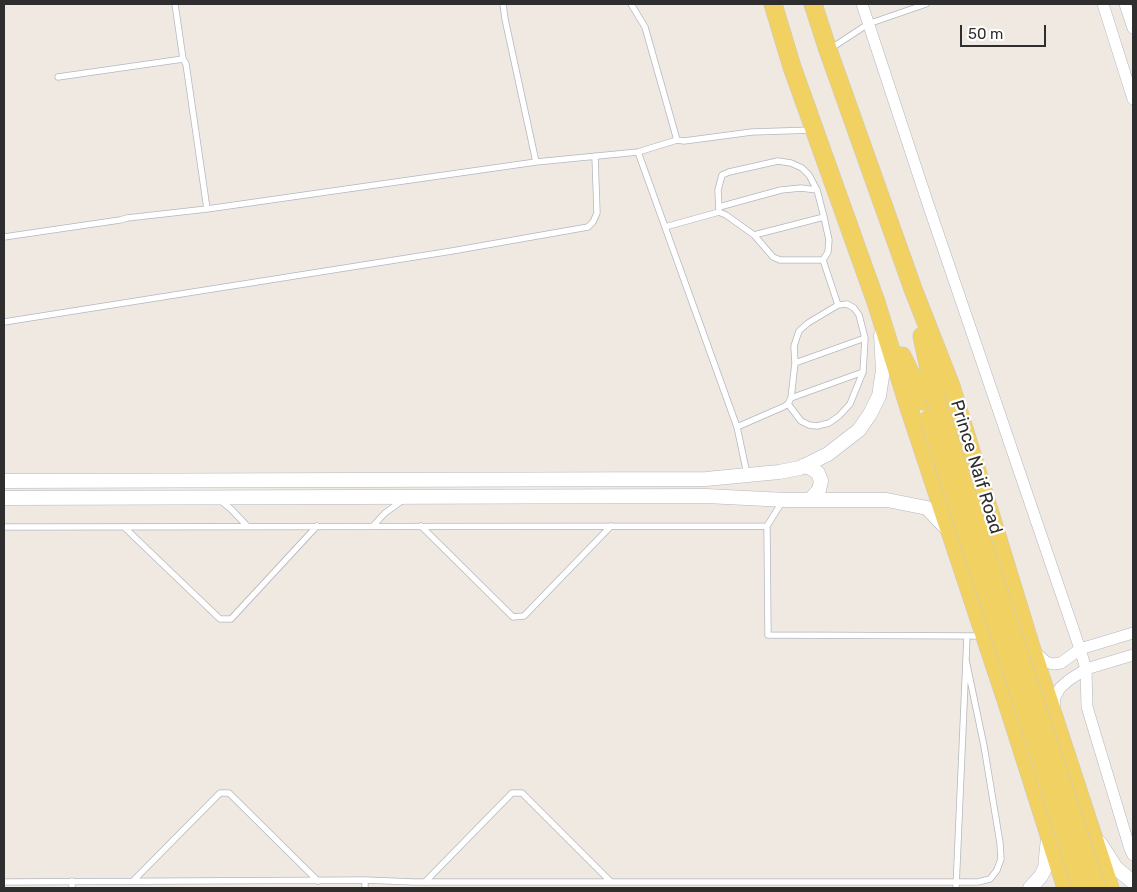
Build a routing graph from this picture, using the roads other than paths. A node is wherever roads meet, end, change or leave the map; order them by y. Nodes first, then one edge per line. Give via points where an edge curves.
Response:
1 (175, 4) edge
2 (503, 4) edge
3 (631, 4) edge
4 (773, 4) edge
5 (813, 4) edge
6 (862, 4) edge
7 (926, 4) edge
8 (1102, 4) edge
9 (1125, 4) edge
10 (868, 24) junction
11 (1133, 28) edge
12 (828, 50) junction
13 (183, 59) junction
14 (58, 76) dead end
15 (1133, 99) edge
16 (815, 130) junction
17 (677, 140) junction
18 (638, 152) junction
19 (595, 156) junction
20 (536, 162) junction
21 (816, 190) junction
22 (206, 209) junction
23 (719, 210) junction
24 (824, 217) junction
25 (665, 227) junction
26 (754, 235) junction
27 (4, 238) edge
28 (823, 260) junction
29 (913, 289) junction
30 (876, 302) junction
31 (838, 305) junction
32 (4, 322) edge
33 (865, 338) junction
34 (795, 363) junction
35 (863, 372) junction
36 (929, 399) junction
37 (789, 401) junction
38 (737, 427) junction
39 (803, 466) junction
40 (747, 476) junction
41 (4, 480) edge
42 (209, 497) junction
43 (409, 497) junction
44 (4, 498) edge
45 (786, 500) junction
46 (810, 500) junction
47 (385, 513) junction
48 (247, 526) junction
49 (317, 526) junction
50 (373, 526) junction
51 (387, 526) junction
52 (421, 526) junction
53 (611, 526) junction
54 (767, 526) junction
55 (4, 527) edge
56 (124, 527) junction
57 (950, 532) junction
58 (1133, 633) edge
59 (966, 636) junction
60 (985, 636) junction
61 (1080, 649) junction
62 (1032, 650) junction
63 (1133, 655) edge
64 (966, 660) junction
65 (1086, 669) junction
66 (1054, 713) junction
67 (1073, 776) junction
68 (1034, 792) junction
69 (1089, 824) junction
70 (1048, 833) junction
71 (1133, 855) edge
72 (365, 880) junction
73 (72, 881) junction
74 (133, 881) junction
75 (318, 881) junction
76 (610, 881) junction
77 (4, 882) edge
78 (425, 882) junction
79 (1133, 882) edge
80 (956, 885) edge
81 (72, 888) edge
82 (365, 888) edge
83 (1030, 888) edge
84 (1066, 888) edge
85 (1082, 888) edge
86 (1097, 888) edge
87 (1110, 888) edge

1 - 13 lane
2 - 20 lane
3 - 17 lane via 645,27
4 - 16 main road
5 - 12 main road, Prince Naif Road
6 - 10 street
7 - 10 lane
8 - 15 street
9 - 11 street
10 - 12 lane
10 - 61 street
12 - 29 main road, Prince Naif Road
13 - 14 lane
13 - 22 lane
16 - 17 lane via 752,132
16 - 30 main road
17 - 18 lane
18 - 19 lane
18 - 25 lane
19 - 20 lane
19 - 32 lane via 597,213 588,227
20 - 22 lane
21 - 23 lane via 787,190
21 - 23 lane via 802,168 778,161 722,175 718,190
21 - 24 lane
22 - 27 lane
23 - 25 lane
23 - 26 lane
24 - 26 lane
24 - 28 lane via 829,240
25 - 38 lane
26 - 28 lane via 773,257 780,260
28 - 31 lane
29 - 36 main road
29 - 62 main road, Prince Naif Road via 951,386
30 - 36 main road
30 - 39 street via 883,370 879,396 859,430 828,454
30 - 57 main road
31 - 33 lane via 846,304 859,314
31 - 34 lane via 800,331 794,346
33 - 34 lane
33 - 35 lane
34 - 37 lane
35 - 37 lane
35 - 37 lane via 850,404 829,423 817,426 801,421
36 - 85 main road, bridge
36 - 86 main road, bridge
37 - 38 lane via 783,407
38 - 40 lane
39 - 40 street
39 - 46 street via 811,468 821,481 819,490
40 - 41 street via 706,479
42 - 43 street
42 - 44 street
42 - 48 lane via 224,502
43 - 45 street via 706,496
43 - 47 lane
45 - 46 street
45 - 54 lane
46 - 57 street via 887,500 927,508
47 - 50 lane
47 - 51 lane
48 - 49 lane
48 - 56 lane
49 - 50 lane
49 - 56 lane via 231,619 220,619
50 - 51 lane
51 - 52 lane
52 - 53 lane
52 - 53 lane via 513,617 524,616
53 - 54 lane
54 - 59 lane via 768,634
55 - 56 lane
57 - 60 main road
58 - 61 street
59 - 60 lane
59 - 64 lane
60 - 68 main road
61 - 62 street via 1069,659 1053,664
61 - 65 street
62 - 66 main road, Prince Naif Road
63 - 65 street
64 - 80 lane
64 - 80 lane via 996,812 1001,859 990,879
65 - 66 street via 1060,688 1055,697
65 - 71 street via 1087,707
66 - 67 main road, Prince Naif Road
67 - 68 main road via 1068,810 1063,814 1051,816
67 - 69 main road, Prince Naif Road
68 - 70 main road
69 - 79 street via 1116,868
69 - 87 main road, Prince Naif Road
70 - 83 street via 1045,868
70 - 84 main road
72 - 75 lane
72 - 78 lane
72 - 82 lane
73 - 74 lane
73 - 77 lane
73 - 81 lane
74 - 75 lane
74 - 75 lane via 220,793 228,793
76 - 78 lane
76 - 78 lane via 522,792 512,792
76 - 80 lane

